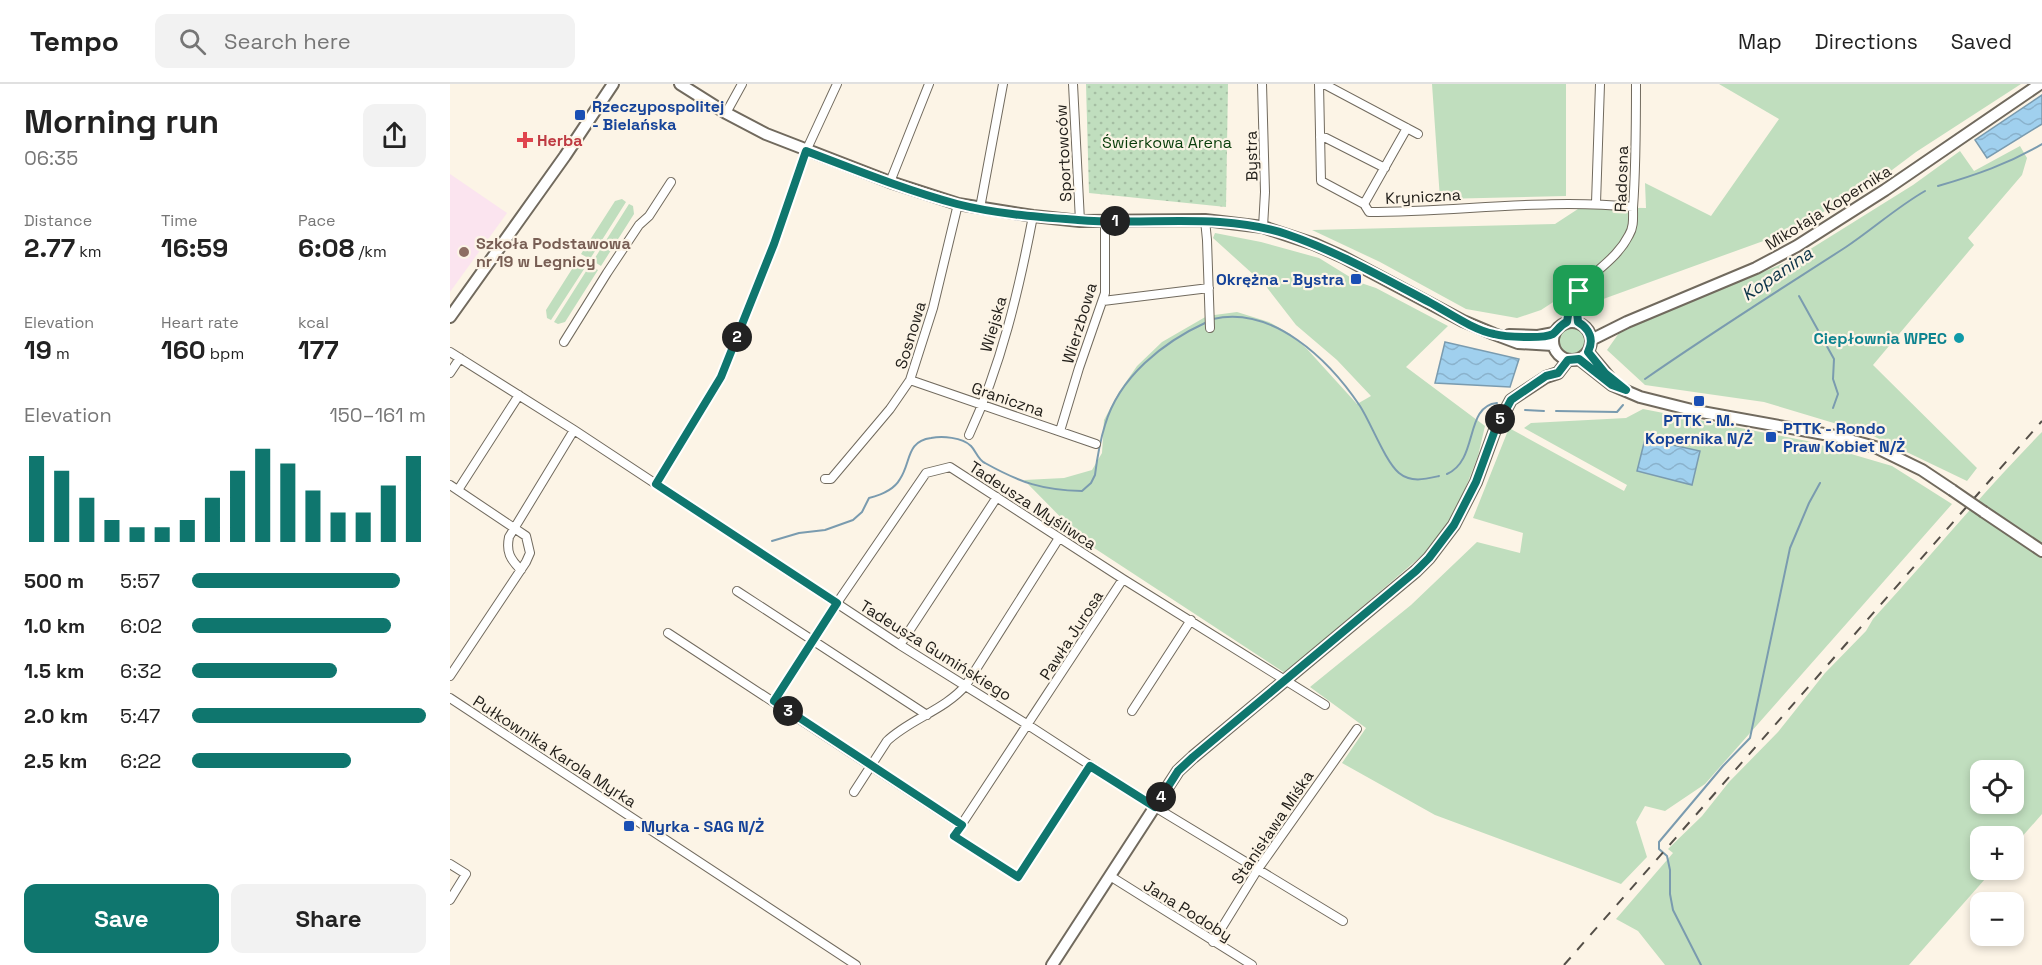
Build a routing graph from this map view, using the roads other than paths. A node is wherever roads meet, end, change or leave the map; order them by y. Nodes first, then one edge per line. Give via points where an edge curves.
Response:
1 (613, 84) edge
2 (680, 84) edge
3 (742, 84) edge
4 (837, 84) edge
5 (929, 84) edge
6 (1003, 84) edge
7 (1073, 84) edge
8 (1263, 84) edge
9 (1319, 84) edge
10 (1324, 84) edge
11 (1600, 84) edge
12 (1636, 84) edge
13 (2040, 84) edge
14 (726, 113) junction
15 (1407, 128) junction
16 (1418, 134) dead end
17 (1320, 137) junction
18 (806, 151) junction
19 (1385, 168) junction
20 (671, 182) dead end
21 (890, 183) junction
22 (1596, 203) junction
23 (958, 204) junction
24 (1364, 204) junction
25 (1634, 207) junction
26 (980, 208) junction
27 (1033, 216) junction
28 (1205, 220) junction
29 (1080, 221) junction
30 (1105, 221) junction
31 (1263, 227) junction
32 (1209, 288) junction
33 (1103, 301) junction
34 (450, 317) edge
35 (1577, 325) junction
36 (1616, 327) junction
37 (1210, 328) dead end
38 (1591, 340) junction
39 (564, 342) dead end
40 (1567, 351) junction
41 (450, 352) edge
42 (460, 358) junction
43 (450, 373) edge
44 (910, 380) junction
45 (519, 395) junction
46 (983, 405) junction
47 (574, 430) junction
48 (1060, 431) junction
49 (969, 435) dead end
50 (1096, 444) dead end
51 (825, 479) dead end
52 (656, 484) junction
53 (450, 485) edge
54 (458, 490) junction
55 (997, 496) junction
56 (514, 528) junction
57 (1059, 538) junction
58 (2042, 551) edge
59 (521, 570) junction
60 (1123, 579) junction
61 (737, 591) dead end
62 (837, 603) junction
63 (1191, 620) junction
64 (668, 633) dead end
65 (812, 641) junction
66 (900, 645) junction
67 (450, 676) edge
68 (1284, 681) junction
69 (966, 685) junction
70 (450, 698) edge
71 (774, 701) junction
72 (1325, 705) dead end
73 (1132, 711) dead end
74 (927, 715) junction
75 (1028, 724) junction
76 (1357, 729) dead end
77 (871, 765) junction
78 (1090, 766) junction
79 (854, 792) dead end
80 (1155, 807) junction
81 (962, 825) junction
82 (450, 864) edge
83 (1258, 869) junction
84 (1110, 876) junction
85 (450, 900) edge
86 (1343, 921) dead end
87 (1213, 942) junction
88 (856, 965) edge
89 (1053, 965) edge
90 (1252, 965) edge

1 - 34 street
2 - 14 street
3 - 14 street
4 - 18 street
5 - 21 street
6 - 26 street
7 - 29 street, Sportowców
8 - 31 street, Bystra
9 - 17 street, Kryniczna
10 - 15 street
11 - 22 street, Radosna
12 - 25 street, Radosna
13 - 36 street, Mikołaja Kopernika via 1797,246 1756,268
14 - 18 street
15 - 16 street
15 - 19 street
17 - 19 street
17 - 24 street, Kryniczna via 1321,181
18 - 21 street
18 - 52 street via 721,377
19 - 24 street
20 - 39 street
21 - 23 street
22 - 24 street, Kryniczna via 1416,212 1369,212
22 - 25 street, Kryniczna
23 - 26 street
23 - 44 street, Sosnowa via 933,308
25 - 35 street, Radosna via 1633,226 1622,248 1579,291
26 - 27 street
27 - 29 street
27 - 46 street, Wiejska via 1006,332
28 - 30 street
28 - 31 street
28 - 32 street
29 - 30 street
30 - 33 street, Wierzbowa via 1107,273
31 - 40 street via 1343,257 1494,334 1518,343
32 - 33 street
32 - 37 street
33 - 48 street, Wierzbowa
35 - 36 street, Mikołaja Kopernika
35 - 38 street
35 - 40 street via 1561,325
36 - 38 street, Mikołaja Kopernika
38 - 40 street
40 - 58 street, bridge via 1626,390 1654,402 1875,447 1914,466
40 - 68 street via 1546,376 1511,400 1454,525 1429,558
41 - 42 street, Tadeusza Gumińskiego
42 - 43 street
42 - 45 street, Tadeusza Gumińskiego
44 - 46 street, Graniczna
44 - 51 street, Sosnowa via 831,479
45 - 47 street, Tadeusza Gumińskiego
45 - 54 street
46 - 48 street, Graniczna
46 - 49 street, Wiejska
47 - 52 street, Tadeusza Gumińskiego
47 - 56 street
48 - 50 street, Graniczna
52 - 62 street, Tadeusza Gumińskiego
53 - 54 street
54 - 56 street
55 - 57 street, Tadeusza Myśliwca
55 - 62 street, Tadeusza Myśliwca via 950,467 926,473
55 - 66 street
56 - 59 street via 507,547 510,558
56 - 59 street via 526,536 530,546
57 - 60 street, Tadeusza Myśliwca
57 - 69 street
59 - 67 street
60 - 63 street, Tadeusza Myśliwca
60 - 75 street, Pawła Jurosa
61 - 65 street
62 - 65 street, Tadeusza Myśliwca
62 - 66 street, Tadeusza Gumińskiego
63 - 68 street, Tadeusza Myśliwca
63 - 73 street
64 - 71 street
65 - 71 street, Tadeusza Myśliwca
65 - 74 street
66 - 69 street, Tadeusza Gumińskiego
68 - 72 street, Tadeusza Myśliwca
68 - 80 street via 1185,765
69 - 74 street
69 - 75 street, Tadeusza Gumińskiego
70 - 88 street, Pułkownika Karola Myrka
71 - 77 street
74 - 77 street via 894,734
75 - 78 street, Tadeusza Gumińskiego
75 - 81 street, Pawła Jurosa
76 - 83 street, Stanisława Miśka
77 - 79 street
77 - 81 street
78 - 80 street, Tadeusza Gumińskiego
78 - 81 street via 1018,877 954,836
80 - 83 street, Tadeusza Gumińskiego
80 - 84 street
82 - 85 street via 466,874
83 - 86 street, Tadeusza Gumińskiego
83 - 87 street, Stanisława Miśka
84 - 87 street, Jana Podoby
84 - 89 street
87 - 90 street, Jana Podoby

